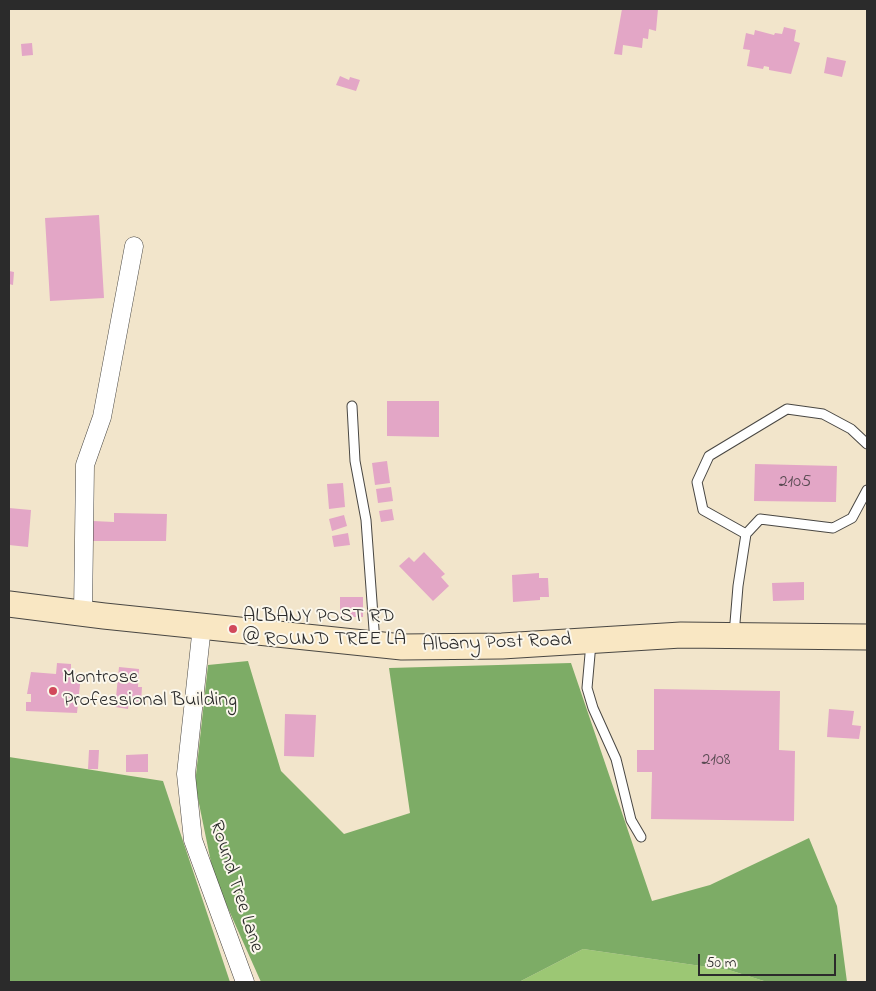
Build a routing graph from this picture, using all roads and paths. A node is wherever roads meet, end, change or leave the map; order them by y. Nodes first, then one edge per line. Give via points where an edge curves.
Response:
1 (134, 246) dead end
2 (352, 406) dead end
3 (867, 444) edge
4 (867, 490) edge
5 (746, 534) junction
6 (9, 604) edge
7 (83, 613) junction
8 (202, 626) junction
9 (734, 635) junction
10 (867, 637) edge
11 (591, 640) junction
12 (375, 644) junction
13 (641, 837) dead end
14 (245, 982) edge

1 - 7 street via 102,417 85,465
2 - 12 lane via 355,460 366,520
3 - 5 lane via 851,429 823,414 787,409 709,456 697,482 703,510
4 - 5 lane via 852,518 832,528 760,519
5 - 9 lane
6 - 7 main road, Albany Post Road
7 - 8 main road, Albany Post Road
8 - 12 main road, Albany Post Road
8 - 14 street, Round Tree Lane via 186,774 193,840
9 - 10 main road, Albany Post Road
9 - 11 main road, Albany Post Road
11 - 12 main road, Albany Post Road via 502,646
11 - 13 lane via 587,688 616,759 631,820

